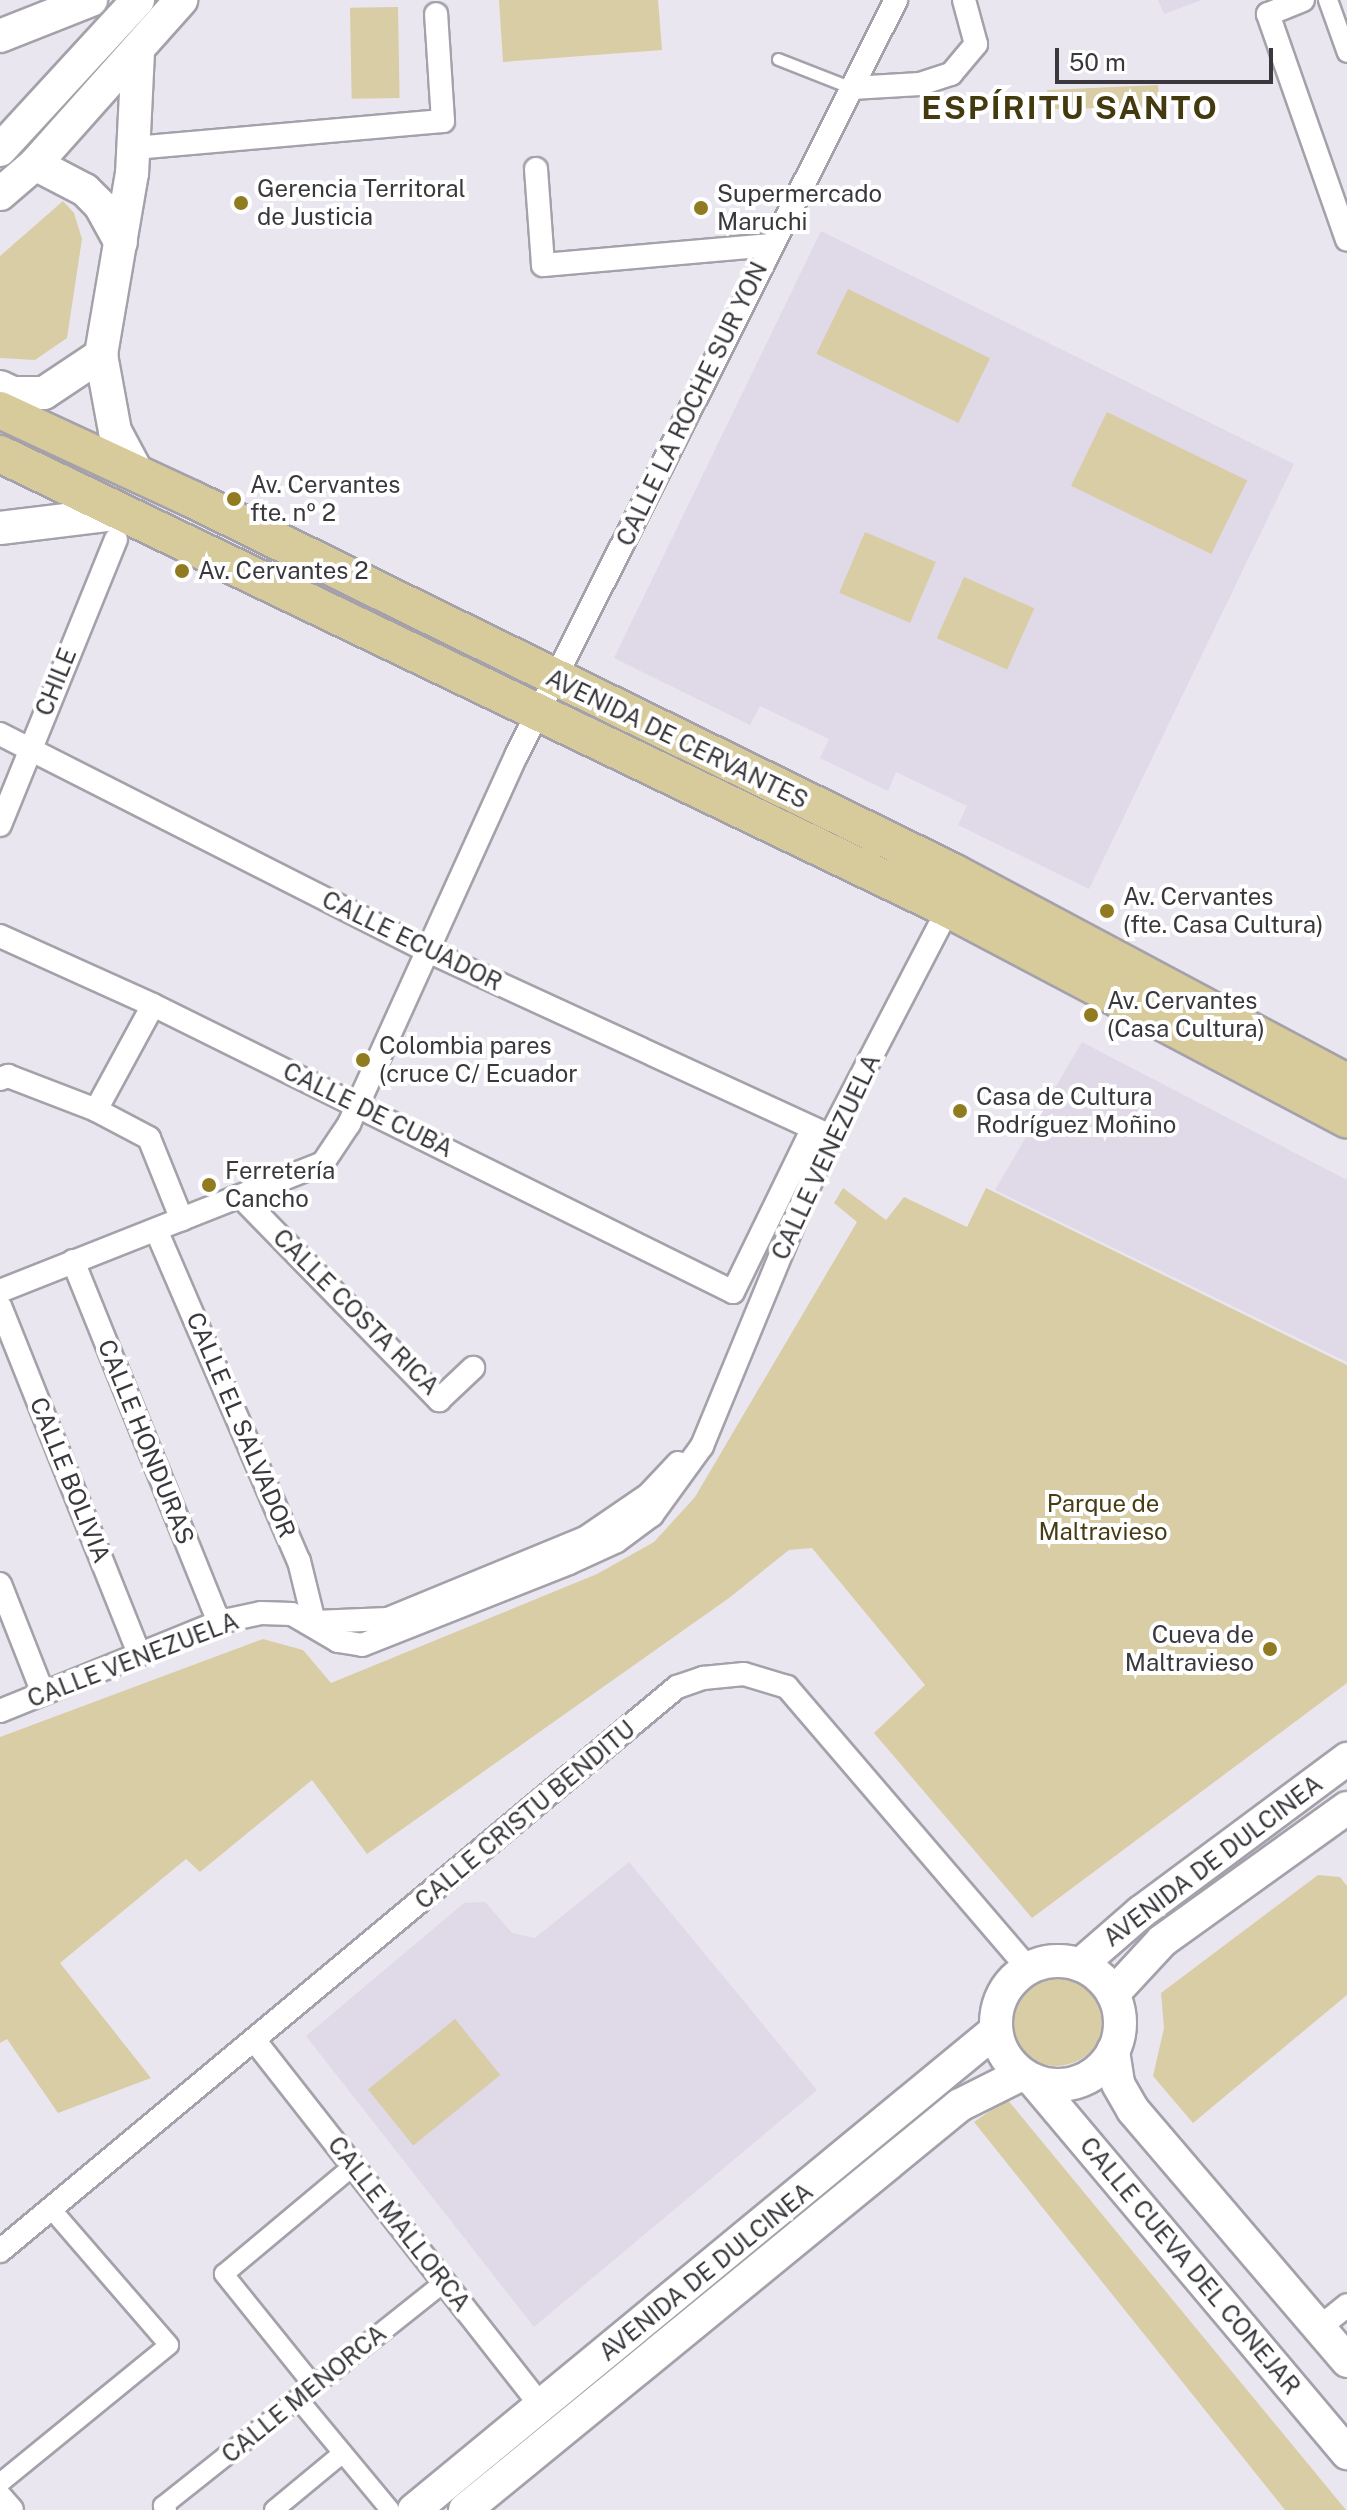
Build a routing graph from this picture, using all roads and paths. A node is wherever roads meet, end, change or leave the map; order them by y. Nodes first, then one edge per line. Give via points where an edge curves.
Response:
1 (91, 0) edge
2 (138, 0) edge
3 (181, 0) edge
4 (896, 0) edge
5 (964, 0) edge
6 (1303, 0) edge
7 (1328, 0) edge
8 (436, 14) dead end
9 (0, 36) edge
10 (138, 52) junction
11 (1347, 53) edge
12 (778, 59) dead end
13 (852, 88) junction
14 (134, 148) junction
15 (0, 150) edge
16 (35, 164) junction
17 (536, 169) dead end
18 (0, 194) edge
19 (1347, 240) edge
20 (121, 243) junction
21 (771, 245) junction
22 (101, 355) junction
23 (0, 387) edge
24 (0, 410) edge
25 (0, 454) edge
26 (138, 474) junction
27 (119, 526) junction
28 (0, 528) edge
29 (554, 680) junction
30 (538, 716) junction
31 (0, 734) edge
32 (31, 747) junction
33 (0, 825) edge
34 (948, 909) junction
35 (0, 936) edge
36 (428, 951) junction
37 (153, 1005) junction
38 (0, 1079) edge
39 (1347, 1082) edge
40 (357, 1104) junction
41 (96, 1110) junction
42 (1347, 1119) edge
43 (821, 1132) junction
44 (241, 1197) junction
45 (182, 1220) junction
46 (157, 1232) junction
47 (73, 1261) junction
48 (0, 1291) edge
49 (0, 1306) edge
50 (473, 1368) dead end
51 (0, 1584) edge
52 (219, 1622) junction
53 (314, 1622) junction
54 (139, 1653) junction
55 (43, 1693) junction
56 (0, 1711) edge
57 (1347, 1759) edge
58 (1344, 1816) edge
59 (1080, 1965) junction
60 (1028, 1968) junction
61 (1113, 1994) junction
62 (995, 2031) junction
63 (255, 2041) junction
64 (1113, 2051) junction
65 (1027, 2077) junction
66 (353, 2166) junction
67 (51, 2209) junction
68 (0, 2251) edge
69 (445, 2282) junction
70 (1347, 2305) edge
71 (1319, 2328) junction
72 (1347, 2361) edge
73 (314, 2386) junction
74 (298, 2399) junction
75 (542, 2407) junction
76 (343, 2453) junction
77 (1347, 2453) edge
78 (0, 2483) edge
79 (0, 2496) edge
80 (165, 2508) edge
81 (12, 2510) edge
82 (274, 2510) edge
83 (390, 2510) edge
84 (414, 2510) edge
85 (465, 2510) edge

1 - 9 main road
2 - 15 main road
3 - 10 main road
4 - 13 street, CALLE LA ROCHE SUR YON
5 - 13 street via 976,44 951,74 920,84
6 - 19 street via 1268,14
7 - 11 street
8 - 14 street via 443,121
10 - 14 main road
10 - 16 main road
12 - 13 lane
13 - 21 street, CALLE LA ROCHE SUR YON
14 - 20 main road
16 - 18 main road
16 - 20 main road via 85,190
17 - 21 street via 543,265
20 - 22 main road
21 - 29 street, CALLE LA ROCHE SUR YON
22 - 23 main road via 44,393 13,393
22 - 26 main road via 115,431
24 - 26 main road, AVENIDA DE CERVANTES
25 - 27 main road, AVENIDA DE CERVANTES
26 - 29 main road, AVENIDA DE CERVANTES
27 - 28 main road
27 - 30 main road, AVENIDA DE CERVANTES
27 - 32 street, CHILE
29 - 30 street, CALLE LA ROCHE SUR YON
29 - 39 main road, AVENIDA DE CERVANTES via 955,873
30 - 34 main road, AVENIDA DE CERVANTES
30 - 36 street, CALLE LA ROCHE SUR YON
31 - 32 street, CALLE ECUADOR
32 - 33 street, CHILE
32 - 36 street, CALLE ECUADOR
34 - 42 main road, AVENIDA DE CERVANTES
34 - 43 street, CALLE VENEZUELA
35 - 37 street, CALLE DE CUBA
36 - 40 street, CALLE LA ROCHE SUR YON
36 - 43 street, CALLE ECUADOR
37 - 40 street, CALLE DE CUBA
37 - 41 street
38 - 41 street via 8,1076
40 - 43 street, CALLE DE CUBA via 733,1292
40 - 44 street, CALLE LA ROCHE SUR YON via 323,1163
41 - 45 street via 149,1138
43 - 53 street, CALLE VENEZUELA via 716,1410 648,1495 585,1538 388,1619
44 - 45 street, CALLE LA ROCHE SUR YON
44 - 50 street, CALLE COSTA RICA via 439,1400
45 - 46 street, CALLE LA ROCHE SUR YON
46 - 47 street, CALLE LA ROCHE SUR YON
46 - 53 street, CALLE EL SALVADOR via 299,1561
47 - 48 street, CALLE LA ROCHE SUR YON
47 - 52 street, CALLE HONDURAS
49 - 54 street, CALLE BOLIVIA
51 - 55 street
52 - 53 street, CALLE VENEZUELA via 261,1613 292,1614
52 - 54 street, CALLE VENEZUELA
54 - 55 street, CALLE VENEZUELA
55 - 56 street, CALLE VENEZUELA
57 - 59 main road, AVENIDA DE DULCINEA via 1141,1912
58 - 61 main road, AVENIDA DE DULCINEA via 1162,1941
59 - 60 main road via 1058,1961
59 - 61 main road
60 - 62 main road via 1003,1992
60 - 63 street, CALLE CRISTU BENDITU via 820,1720 787,1687 744,1674 677,1687
61 - 64 main road via 1120,2025
62 - 65 main road via 1011,2065
62 - 75 main road, AVENIDA DE DULCINEA
63 - 66 street, CALLE MALLORCA
63 - 67 street, CALLE CRISTU BENDITU
64 - 65 main road via 1095,2072 1074,2083
64 - 71 main road via 1118,2084 1133,2110
65 - 77 main road, CALLE CUEVA DEL CONEJAR
65 - 85 main road, AVENIDA DE DULCINEA via 960,2105
66 - 69 street, CALLE MALLORCA
66 - 73 street via 224,2274
67 - 68 street, CALLE CRISTU BENDITU
67 - 78 street via 169,2345
69 - 73 street, CALLE MENORCA
69 - 75 street, CALLE MALLORCA
70 - 71 street
71 - 72 main road
73 - 74 street, CALLE MENORCA
74 - 76 street
74 - 80 street, CALLE MENORCA
75 - 84 main road, AVENIDA DE DULCINEA
76 - 82 street
76 - 83 street
79 - 81 street

